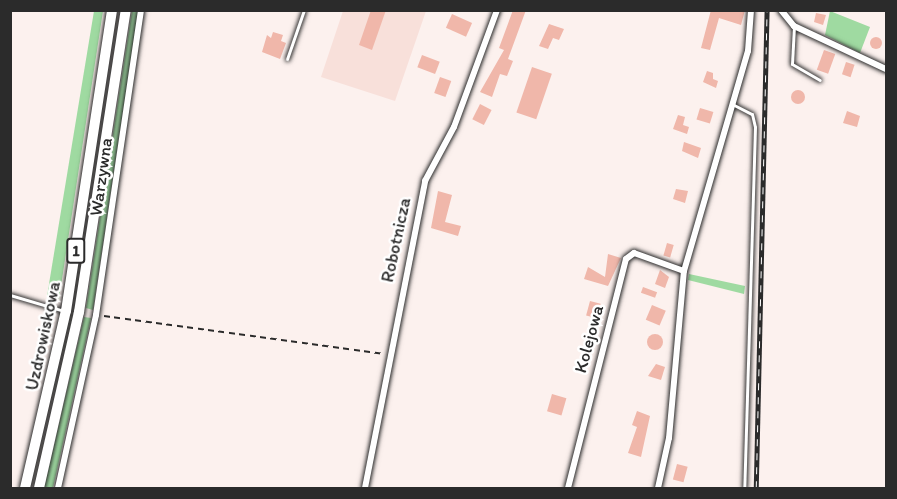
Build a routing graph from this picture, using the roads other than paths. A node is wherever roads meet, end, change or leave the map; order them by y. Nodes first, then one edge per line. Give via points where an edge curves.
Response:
1 (112, 10) edge
2 (126, 10) edge
3 (141, 10) edge
4 (304, 10) edge
5 (497, 10) edge
6 (751, 10) edge
7 (781, 10) edge
8 (794, 26) junction
9 (287, 59) dead end
10 (886, 69) edge
11 (820, 80) dead end
12 (732, 104) junction
13 (684, 271) junction
14 (10, 295) edge
15 (66, 311) junction
16 (26, 489) edge
17 (39, 489) edge
18 (58, 489) edge
19 (365, 489) edge
20 (568, 489) edge
21 (658, 489) edge
22 (744, 489) edge

1 - 15 main road, Uzdrowiskowa / 1
2 - 17 main road, Uzdrowiskowa / 1 via 79,312
3 - 18 street, Warzywna via 96,315
4 - 9 lane
5 - 19 street, Robotnicza via 454,127 424,180
6 - 12 street via 748,51
7 - 8 street
8 - 10 street
8 - 11 lane via 792,64
12 - 13 street
12 - 22 lane via 752,114 755,127
13 - 20 street, Kolejowa via 634,254 626,259
13 - 21 street via 669,438
14 - 15 lane
15 - 16 main road, Uzdrowiskowa / 1

